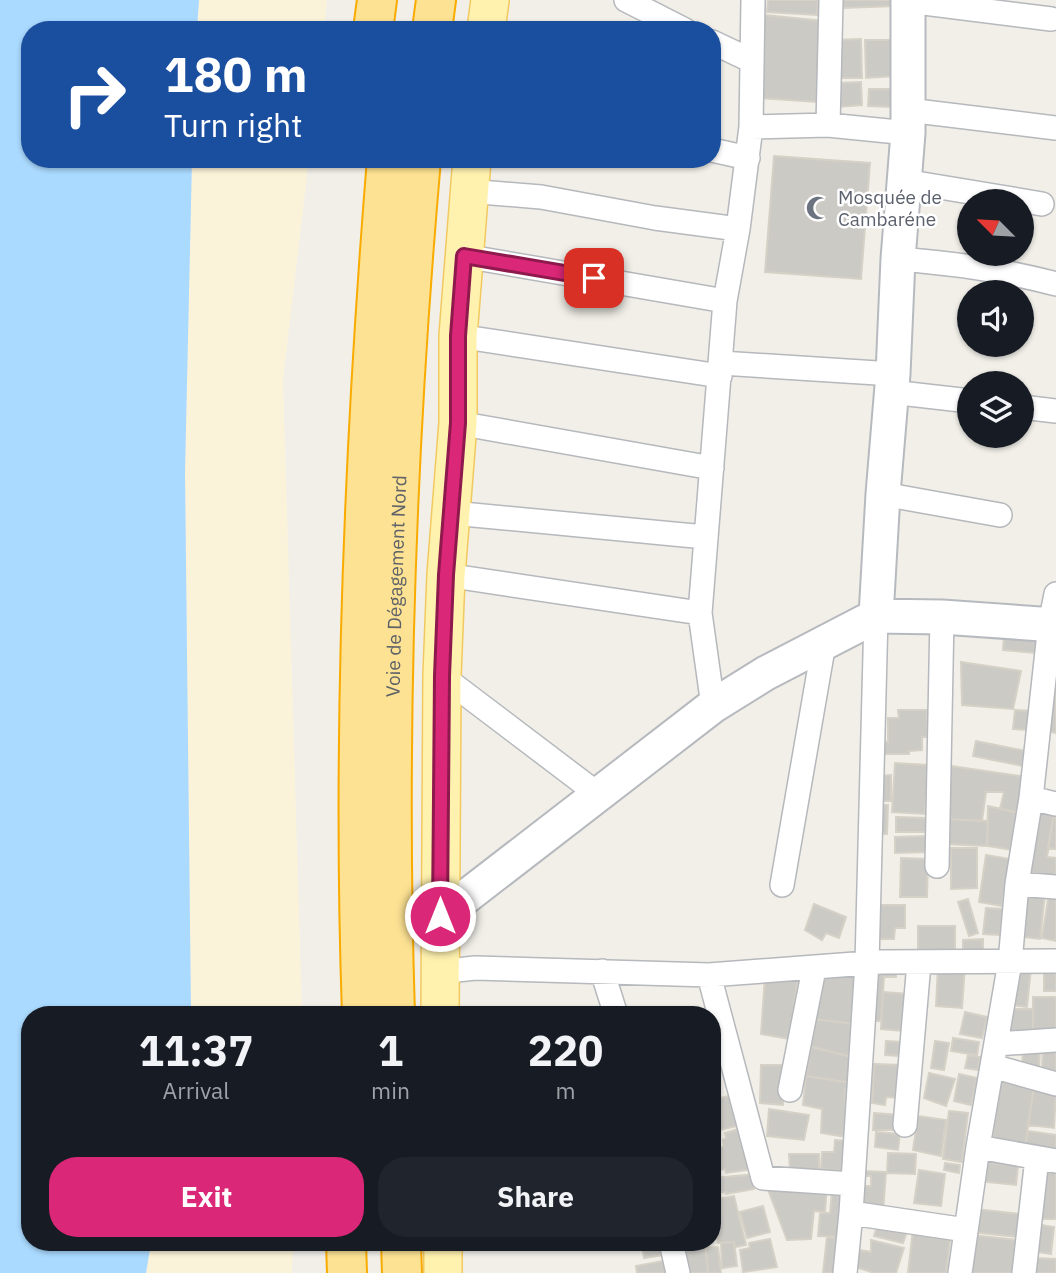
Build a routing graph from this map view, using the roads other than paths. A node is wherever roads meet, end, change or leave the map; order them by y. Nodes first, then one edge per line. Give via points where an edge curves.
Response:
1 (377, 0) edge
2 (401, 0) edge
3 (436, 0) edge
4 (489, 0) edge
5 (626, 0) edge
6 (753, 0) edge
7 (831, 0) edge
8 (908, 0) edge
9 (1052, 19) dead end
10 (374, 21) edge
11 (398, 21) edge
12 (433, 21) edge
13 (487, 21) edge
14 (667, 21) edge
15 (721, 46) edge
16 (750, 60) junction
17 (908, 122) junction
18 (828, 125) junction
19 (751, 127) junction
20 (1056, 128) edge
21 (721, 152) edge
22 (748, 158) junction
23 (362, 168) edge
24 (386, 168) edge
25 (420, 168) edge
26 (470, 175) edge
27 (904, 181) junction
28 (1042, 204) dead end
29 (738, 229) junction
30 (464, 256) junction
31 (898, 259) junction
32 (1056, 284) edge
33 (725, 301) junction
34 (458, 336) junction
35 (720, 369) junction
36 (892, 383) junction
37 (957, 398) edge
38 (1034, 408) edge
39 (1056, 411) edge
40 (458, 423) junction
41 (712, 468) junction
42 (883, 494) junction
43 (452, 513) junction
44 (1000, 515) dead end
45 (705, 537) junction
46 (446, 575) junction
47 (700, 613) junction
48 (1054, 614) edge
49 (876, 616) junction
50 (942, 617) junction
51 (824, 643) junction
52 (442, 676) junction
53 (713, 706) junction
54 (599, 795) junction
55 (1031, 798) junction
56 (1056, 804) edge
57 (937, 866) dead end
58 (1017, 884) junction
59 (782, 885) dead end
60 (1056, 887) edge
61 (440, 916) junction
62 (1056, 961) edge
63 (1010, 962) junction
64 (867, 963) junction
65 (919, 963) junction
66 (814, 969) junction
67 (602, 971) junction
68 (439, 972) junction
69 (709, 975) junction
70 (337, 1006) edge
71 (362, 1006) edge
72 (395, 1006) edge
73 (440, 1006) edge
74 (613, 1006) edge
75 (717, 1006) edge
76 (721, 1020) edge
77 (1056, 1040) edge
78 (994, 1055) junction
79 (1056, 1084) edge
80 (790, 1090) dead end
81 (905, 1125) dead end
82 (978, 1147) junction
83 (1046, 1160) edge
84 (853, 1184) junction
85 (851, 1213) junction
86 (966, 1230) junction
87 (346, 1251) edge
88 (370, 1251) edge
89 (401, 1251) edge
90 (443, 1251) edge
91 (673, 1251) edge
92 (347, 1273) edge
93 (371, 1273) edge
94 (402, 1273) edge
95 (443, 1273) edge
96 (678, 1273) edge
97 (845, 1273) edge
98 (960, 1273) edge
99 (1024, 1273) edge

1 - 10 highway
2 - 11 highway
3 - 12 highway
4 - 13 main road
5 - 14 street
6 - 16 street
7 - 18 street
8 - 9 street
8 - 17 main road
15 - 16 street
16 - 19 street
17 - 18 street
17 - 20 street
17 - 27 main road
18 - 19 street
19 - 22 street
21 - 22 street
22 - 29 street
23 - 70 highway via 338,664
24 - 71 highway, Voie de Dégagement Nord via 367,467 360,666
25 - 72 highway, Voie de Dégagement Nord via 393,670
26 - 29 street via 541,197
26 - 30 main road
27 - 28 street
27 - 31 main road
29 - 33 street
30 - 33 street
30 - 34 main road
31 - 32 street via 1016,274
31 - 36 main road
33 - 35 street
34 - 35 street
34 - 40 main road
35 - 36 street
35 - 41 street
36 - 37 street
36 - 42 main road
38 - 39 street
40 - 41 street
40 - 43 main road
41 - 45 street
42 - 44 street
42 - 49 main road
43 - 45 street
43 - 46 main road
45 - 47 street
46 - 47 street
46 - 52 main road
47 - 53 street
48 - 50 main road
48 - 55 street
49 - 50 main road
49 - 51 main road
49 - 64 street
50 - 57 street
51 - 53 main road
51 - 59 street
52 - 54 street
52 - 61 main road
53 - 54 main road
54 - 61 main road
55 - 56 street
55 - 58 street
58 - 60 street
58 - 63 street
61 - 68 main road
62 - 63 street
63 - 65 street
63 - 78 street
64 - 65 street
64 - 66 street
64 - 84 street
65 - 81 street
66 - 69 street
66 - 80 street
67 - 68 street via 475,968
67 - 69 street
67 - 74 street
68 - 73 main road
69 - 75 street
76 - 84 street via 763,1178
77 - 78 street
78 - 79 street
78 - 82 street
82 - 83 street
82 - 86 street
83 - 99 street
84 - 85 street
85 - 86 street
85 - 97 street
86 - 98 street
87 - 92 highway
88 - 93 highway
89 - 94 highway
90 - 95 main road
91 - 96 street

